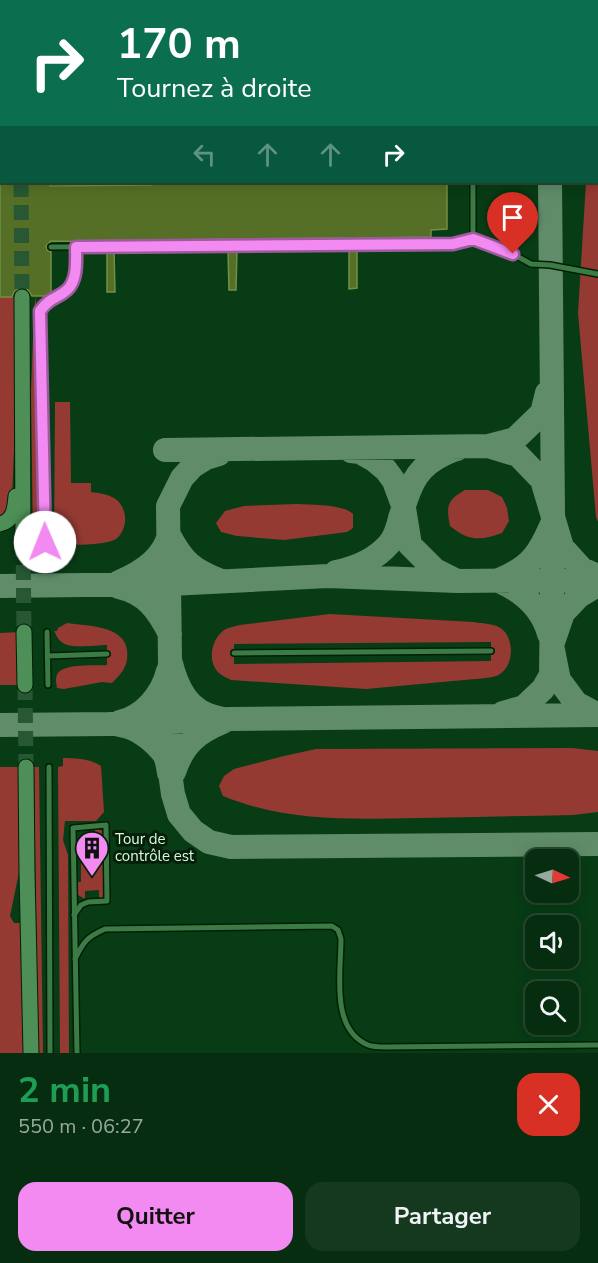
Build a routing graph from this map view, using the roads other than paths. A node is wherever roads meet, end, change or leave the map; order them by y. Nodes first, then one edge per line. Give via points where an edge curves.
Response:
1 (473, 183) edge
2 (473, 239) junction
3 (51, 247) dead end
4 (76, 247) junction
5 (598, 274) edge
6 (22, 297) tunnel mouth
7 (22, 438) junction
8 (0, 524) edge
9 (23, 542) tunnel mouth
10 (45, 542) dead end
11 (24, 632) tunnel mouth
12 (47, 632) dead end
13 (491, 651) dead end
14 (234, 653) dead end
15 (107, 654) dead end
16 (47, 656) junction
17 (25, 685) tunnel mouth
18 (48, 685) dead end
19 (26, 767) tunnel mouth
20 (49, 767) dead end
21 (74, 915) junction
22 (75, 959) junction
23 (598, 1045) edge
24 (31, 1053) edge
25 (50, 1053) edge
26 (77, 1053) edge

1 - 2 lane
2 - 4 lane via 453,244
2 - 5 lane via 531,264
3 - 4 lane
4 - 10 lane via 72,283 40,311
6 - 7 main road
7 - 8 main road via 14,512
7 - 9 main road
11 - 17 main road
12 - 16 lane
13 - 14 lane
15 - 16 lane
16 - 18 lane
19 - 24 main road
20 - 25 lane
21 - 21 lane via 88,902 107,901 106,825 73,828
21 - 22 lane
22 - 23 lane via 91,935 105,929 332,926 341,939 343,1017 355,1036 369,1046
22 - 26 lane

